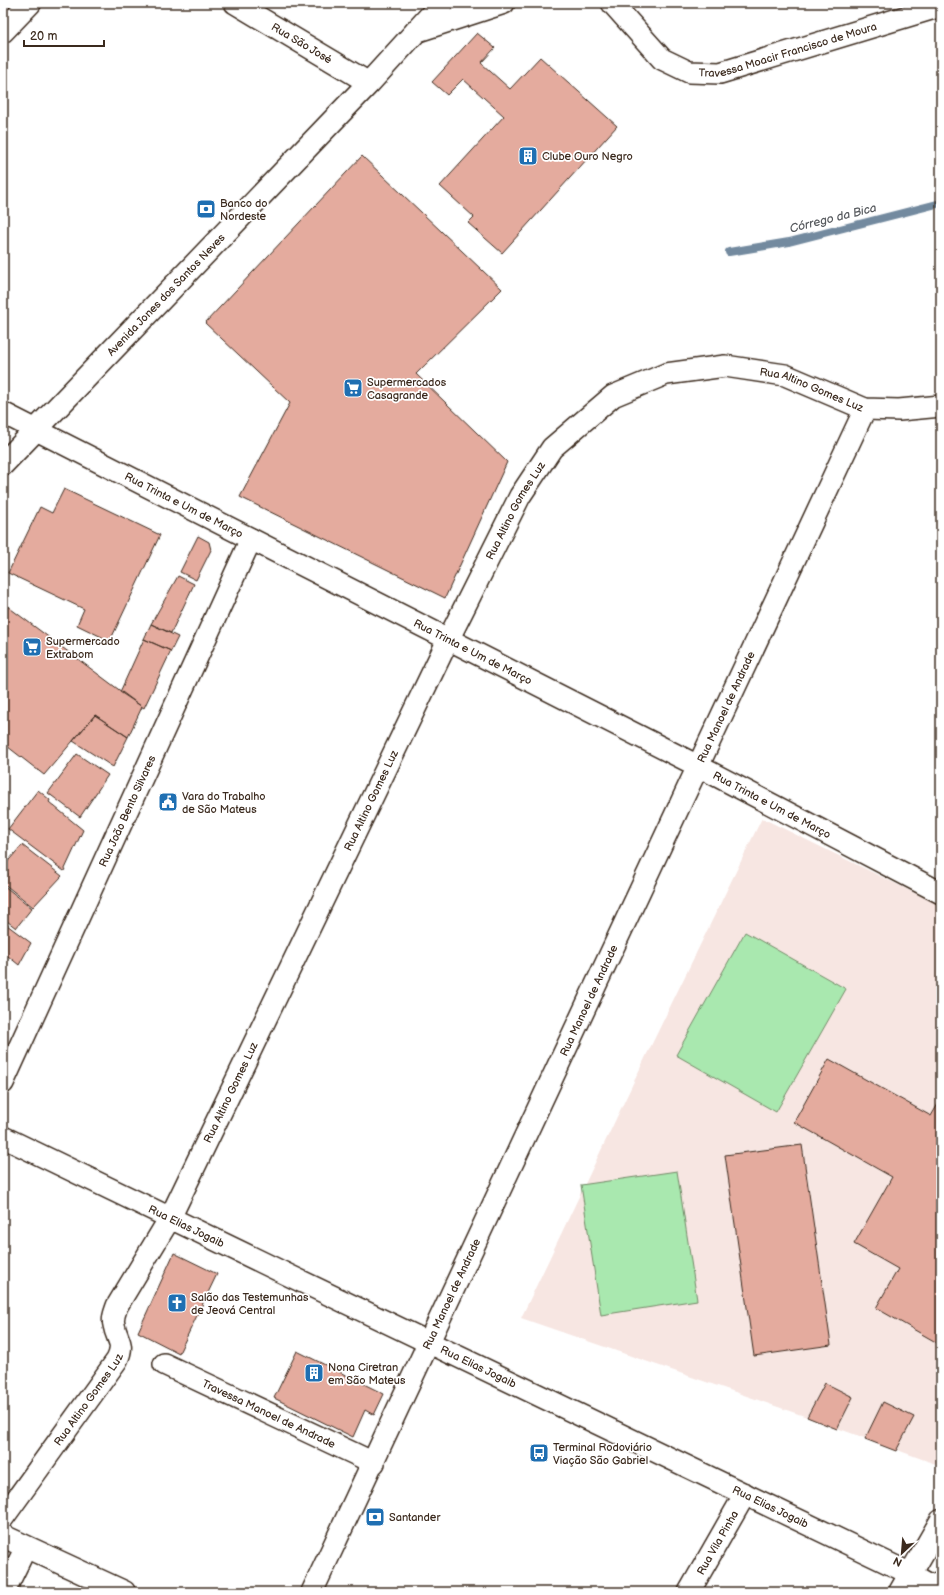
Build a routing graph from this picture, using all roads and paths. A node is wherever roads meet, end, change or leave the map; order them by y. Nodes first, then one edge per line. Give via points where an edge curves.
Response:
1 (30, 3) edge
2 (235, 3) edge
3 (442, 3) edge
4 (504, 3) edge
5 (612, 3) edge
6 (941, 6) edge
7 (3, 31) edge
8 (415, 32) junction
9 (368, 83) junction
10 (941, 406) edge
11 (865, 409) junction
12 (3, 413) edge
13 (35, 430) junction
14 (3, 464) edge
15 (251, 539) junction
16 (448, 640) junction
17 (698, 766) junction
18 (941, 893) edge
19 (3, 1084) edge
20 (3, 1137) edge
21 (170, 1218) junction
22 (429, 1344) junction
23 (164, 1364) dead end
24 (374, 1463) junction
25 (745, 1494) junction
26 (3, 1518) edge
27 (941, 1521) edge
28 (3, 1536) edge
29 (26, 1547) junction
30 (905, 1583) edge
31 (938, 1588) edge
32 (4, 1592) edge
33 (124, 1592) edge
34 (312, 1592) edge
35 (689, 1592) edge

1 - 7 street
2 - 9 street, Rua São José
3 - 8 street, Avenida Jones dos Santos Neves
4 - 8 street
5 - 6 street, Travessa Moacir Francisco de Moura via 662,60 688,72 720,73
8 - 9 street, Avenida Jones dos Santos Neves
9 - 13 street, Avenida Jones dos Santos Neves
10 - 11 street, Rua Altino Gomes Luz via 899,410
11 - 16 street, Rua Altino Gomes Luz via 785,375 725,366 666,374 613,396 552,448 520,496
11 - 17 street, Rua Manoel de Andrade
12 - 13 street, Rua Trinta e Um de Março
13 - 14 street, Avenida Jones dos Santos Neves
13 - 15 street, Rua Trinta e Um de Março
15 - 16 street, Rua Trinta e Um de Março
15 - 19 street, Rua João Bento Silvares
16 - 17 street, Rua Trinta e Um de Março
16 - 21 street, Rua Altino Gomes Luz
17 - 18 street, Rua Trinta e Um de Março
17 - 22 street, Rua Manoel de Andrade
20 - 21 street, Rua Elias Jogaib
21 - 22 street, Rua Elias Jogaib
21 - 26 street, Rua Altino Gomes Luz via 117,1306 114,1325 122,1346 117,1360
22 - 24 street, Rua Manoel de Andrade
22 - 25 street, Rua Elias Jogaib
23 - 24 street, Travessa Manoel de Andrade
24 - 34 street, Rua Manoel de Andrade
25 - 30 street, Rua Elias Jogaib
25 - 35 street, Rua Vila Pinha
27 - 30 street
28 - 29 street
29 - 32 street
29 - 33 street
30 - 31 street, Rua Elias Jogaib

